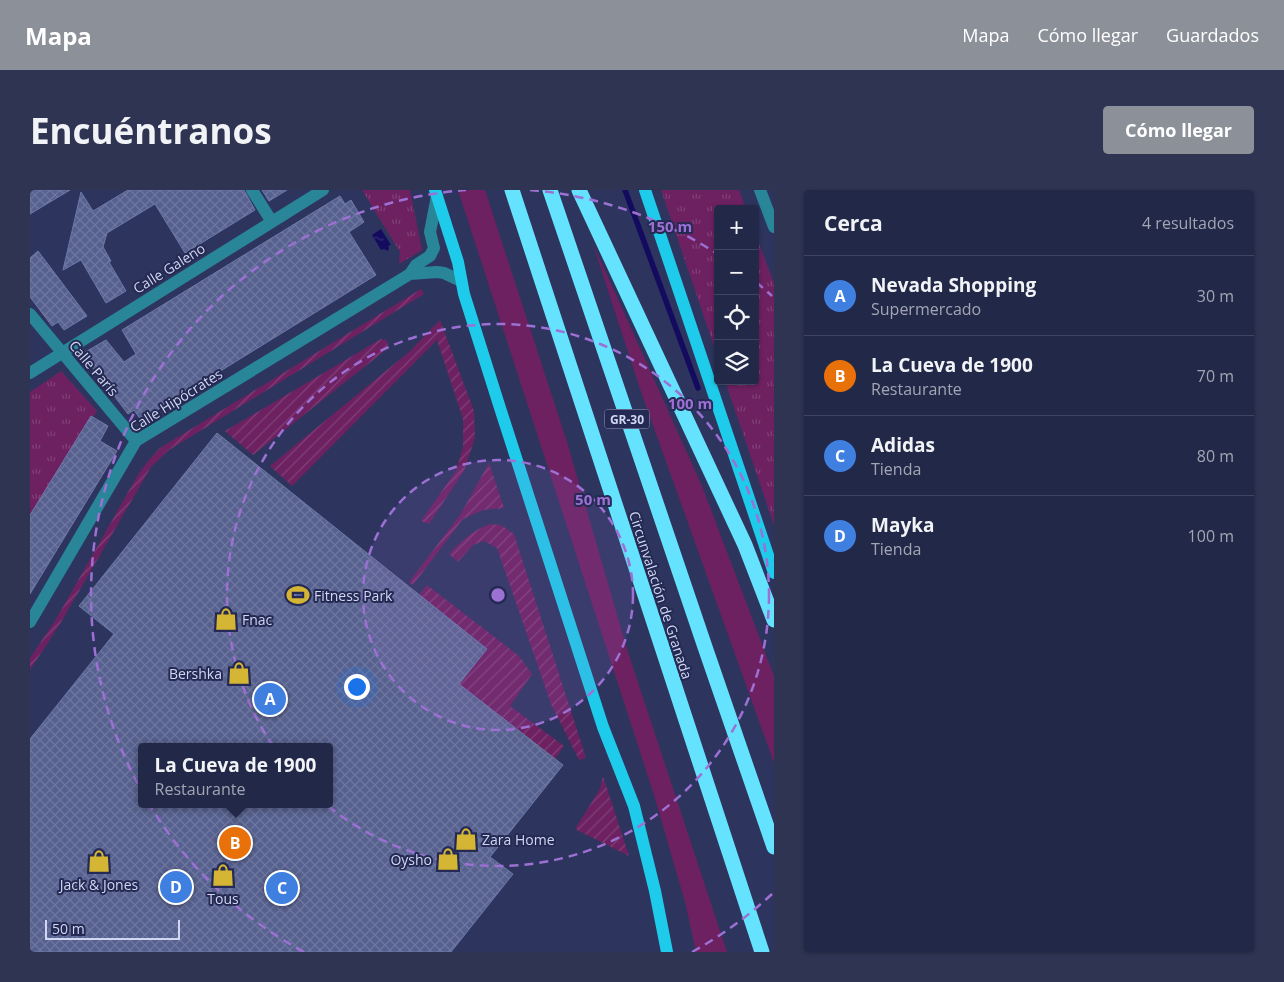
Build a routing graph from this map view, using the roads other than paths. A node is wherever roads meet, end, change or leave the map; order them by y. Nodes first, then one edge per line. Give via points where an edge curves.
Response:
1 (252, 190) edge
2 (324, 190) edge
3 (512, 190) edge
4 (550, 190) edge
5 (579, 190) edge
6 (645, 190) edge
7 (760, 190) edge
8 (436, 193) edge
9 (272, 222) junction
10 (774, 226) edge
11 (410, 274) junction
12 (461, 281) junction
13 (30, 314) edge
14 (62, 352) junction
15 (30, 373) edge
16 (136, 441) junction
17 (774, 573) edge
18 (31, 618) edge
19 (774, 620) edge
20 (774, 847) edge
21 (667, 952) edge
22 (762, 952) edge

1 - 9 street
2 - 9 street, Calle Galeno
3 - 22 highway, Circunvalación de Granada / GR-30
4 - 20 highway, Circunvalación de Granada / GR-30
5 - 19 highway via 745,545
6 - 17 main road
7 - 10 street
8 - 11 street, Calle Hipócrates via 430,232 434,248
8 - 12 main road
9 - 14 street, Calle Galeno
11 - 12 street, Calle Hipócrates via 444,273
11 - 16 street, Calle Hipócrates
12 - 21 main road via 604,727 634,806
13 - 14 street, Calle París
14 - 15 street, Calle Galeno
14 - 16 street, Calle París
16 - 18 street, Calle Hipócrates

